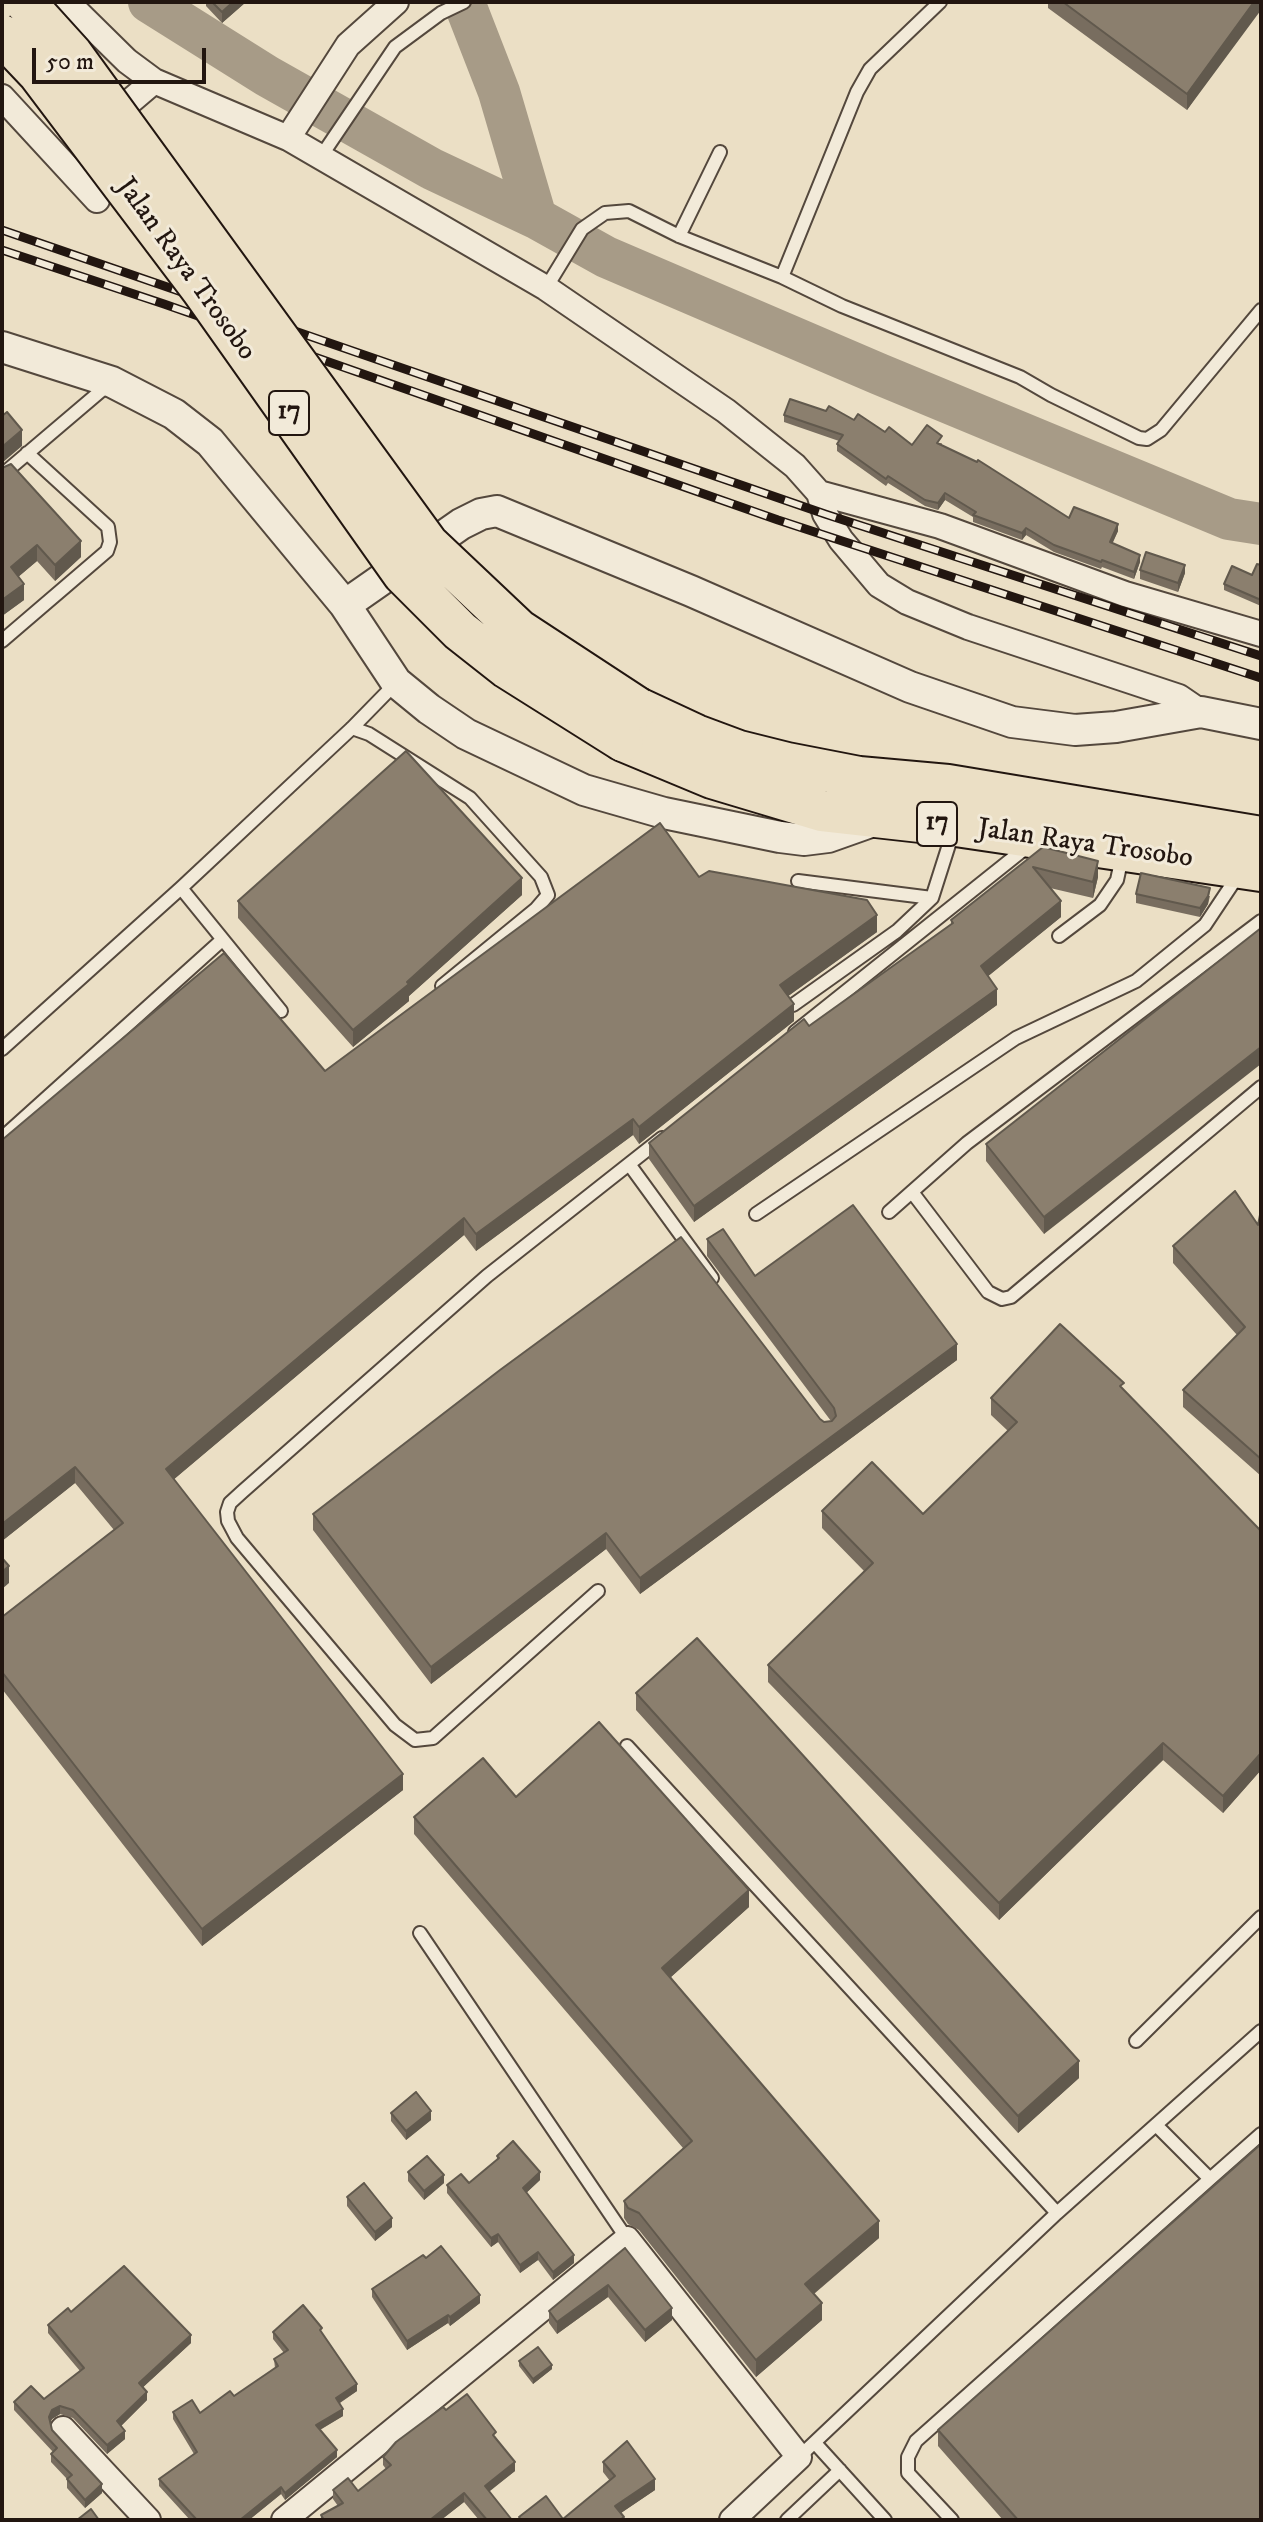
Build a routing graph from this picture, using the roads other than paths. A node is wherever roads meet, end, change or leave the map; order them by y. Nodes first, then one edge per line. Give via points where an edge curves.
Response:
1 (25, 2) edge
2 (67, 2) edge
3 (396, 2) edge
4 (464, 2) edge
5 (940, 2) edge
6 (2, 35) edge
7 (154, 81) junction
8 (2, 97) edge
9 (288, 138) junction
10 (720, 152) dead end
11 (320, 158) junction
12 (60, 160) junction
13 (97, 200) dead end
14 (679, 236) junction
15 (782, 277) junction
16 (548, 282) junction
17 (1261, 310) edge
18 (2, 347) edge
19 (112, 382) junction
20 (27, 453) junction
21 (2, 475) edge
22 (819, 493) junction
23 (345, 605) junction
24 (1261, 634) edge
25 (2, 641) edge
26 (396, 682) junction
27 (1201, 712) junction
28 (1261, 724) edge
29 (630, 725) junction
30 (352, 728) junction
31 (882, 818) junction
32 (956, 826) junction
33 (1038, 837) junction
34 (1123, 850) junction
35 (1255, 858) edge
36 (798, 881) dead end
37 (181, 888) junction
38 (932, 898) junction
39 (1261, 921) edge
40 (1059, 936) dead end
41 (222, 940) junction
42 (429, 996) edge
43 (793, 1005) edge
44 (281, 1011) dead end
45 (789, 1037) edge
46 (2, 1049) edge
47 (1261, 1087) edge
48 (678, 1125) edge
49 (2, 1138) edge
50 (629, 1164) junction
51 (912, 1192) junction
52 (889, 1212) dead end
53 (756, 1214) dead end
54 (720, 1289) edge
55 (598, 1591) dead end
56 (627, 1746) dead end
57 (1261, 1917) edge
58 (420, 1933) dead end
59 (1261, 2031) edge
60 (1136, 2041) dead end
61 (1156, 2125) junction
62 (1261, 2134) edge
63 (1210, 2179) junction
64 (1057, 2213) junction
65 (627, 2239) junction
66 (63, 2429) dead end
67 (807, 2450) junction
68 (840, 2470) junction
69 (148, 2520) edge
70 (284, 2520) edge
71 (732, 2520) edge
72 (787, 2520) edge
73 (885, 2520) edge
74 (952, 2520) edge

1 - 29 highway, Jalan Raya Trosobo / 17, bridge via 72,54 428,544
2 - 7 street
3 - 9 street via 348,45
4 - 11 lane via 395,47
5 - 15 lane via 863,80
6 - 29 highway, Jalan Raya Trosobo / 17, bridge via 38,73 202,290 403,574 460,631 507,668
7 - 9 street
7 - 12 street
8 - 12 street
9 - 11 street
10 - 14 lane
11 - 16 street
12 - 13 street
14 - 15 lane
14 - 16 lane via 629,211 605,213 582,229
15 - 17 lane via 1020,377 1147,439 1161,430
16 - 22 street via 761,436
18 - 19 street
19 - 20 lane
19 - 23 street via 174,414 210,442
20 - 21 lane
20 - 25 lane via 108,527 110,542 107,551
22 - 24 street via 940,526 1125,594
22 - 27 street via 825,514 863,568 907,602 1179,697
23 - 26 street
23 - 27 street via 461,524 497,511 910,687 1012,722 1075,730
26 - 30 lane
26 - 31 street via 466,734 527,765 584,790 664,813 804,840
27 - 28 street
29 - 31 highway, Jalan Raya Trosobo / 17 via 712,778 822,811
29 - 35 highway, Jalan Raya Trosobo / 17 via 859,777 948,785
30 - 37 lane
30 - 42 lane via 470,798 541,877 548,895
31 - 32 highway, Jalan Raya Trosobo / 17
32 - 33 highway, Jalan Raya Trosobo / 17
32 - 38 lane
33 - 34 highway, Jalan Raya Trosobo / 17
33 - 45 lane
34 - 35 highway, Jalan Raya Trosobo / 17
34 - 40 lane via 1117,880 1100,905
35 - 53 lane via 1205,925 1136,981 1016,1038
36 - 38 lane
37 - 41 lane
37 - 46 lane
38 - 43 lane via 897,931
39 - 51 lane via 967,1143
41 - 44 lane
41 - 49 lane
47 - 51 lane via 1011,1297 988,1292
48 - 50 lane
50 - 54 lane
50 - 55 lane via 487,1276 242,1492 227,1512 237,1538 395,1725 415,1740 433,1738
51 - 52 lane
56 - 64 lane
57 - 60 lane
58 - 65 lane
59 - 61 lane
61 - 63 lane
61 - 64 lane
62 - 63 lane
63 - 74 lane via 916,2441 908,2473
64 - 67 lane
65 - 67 street
65 - 70 street
66 - 69 street
67 - 68 lane
67 - 71 street
68 - 72 lane
68 - 73 lane

